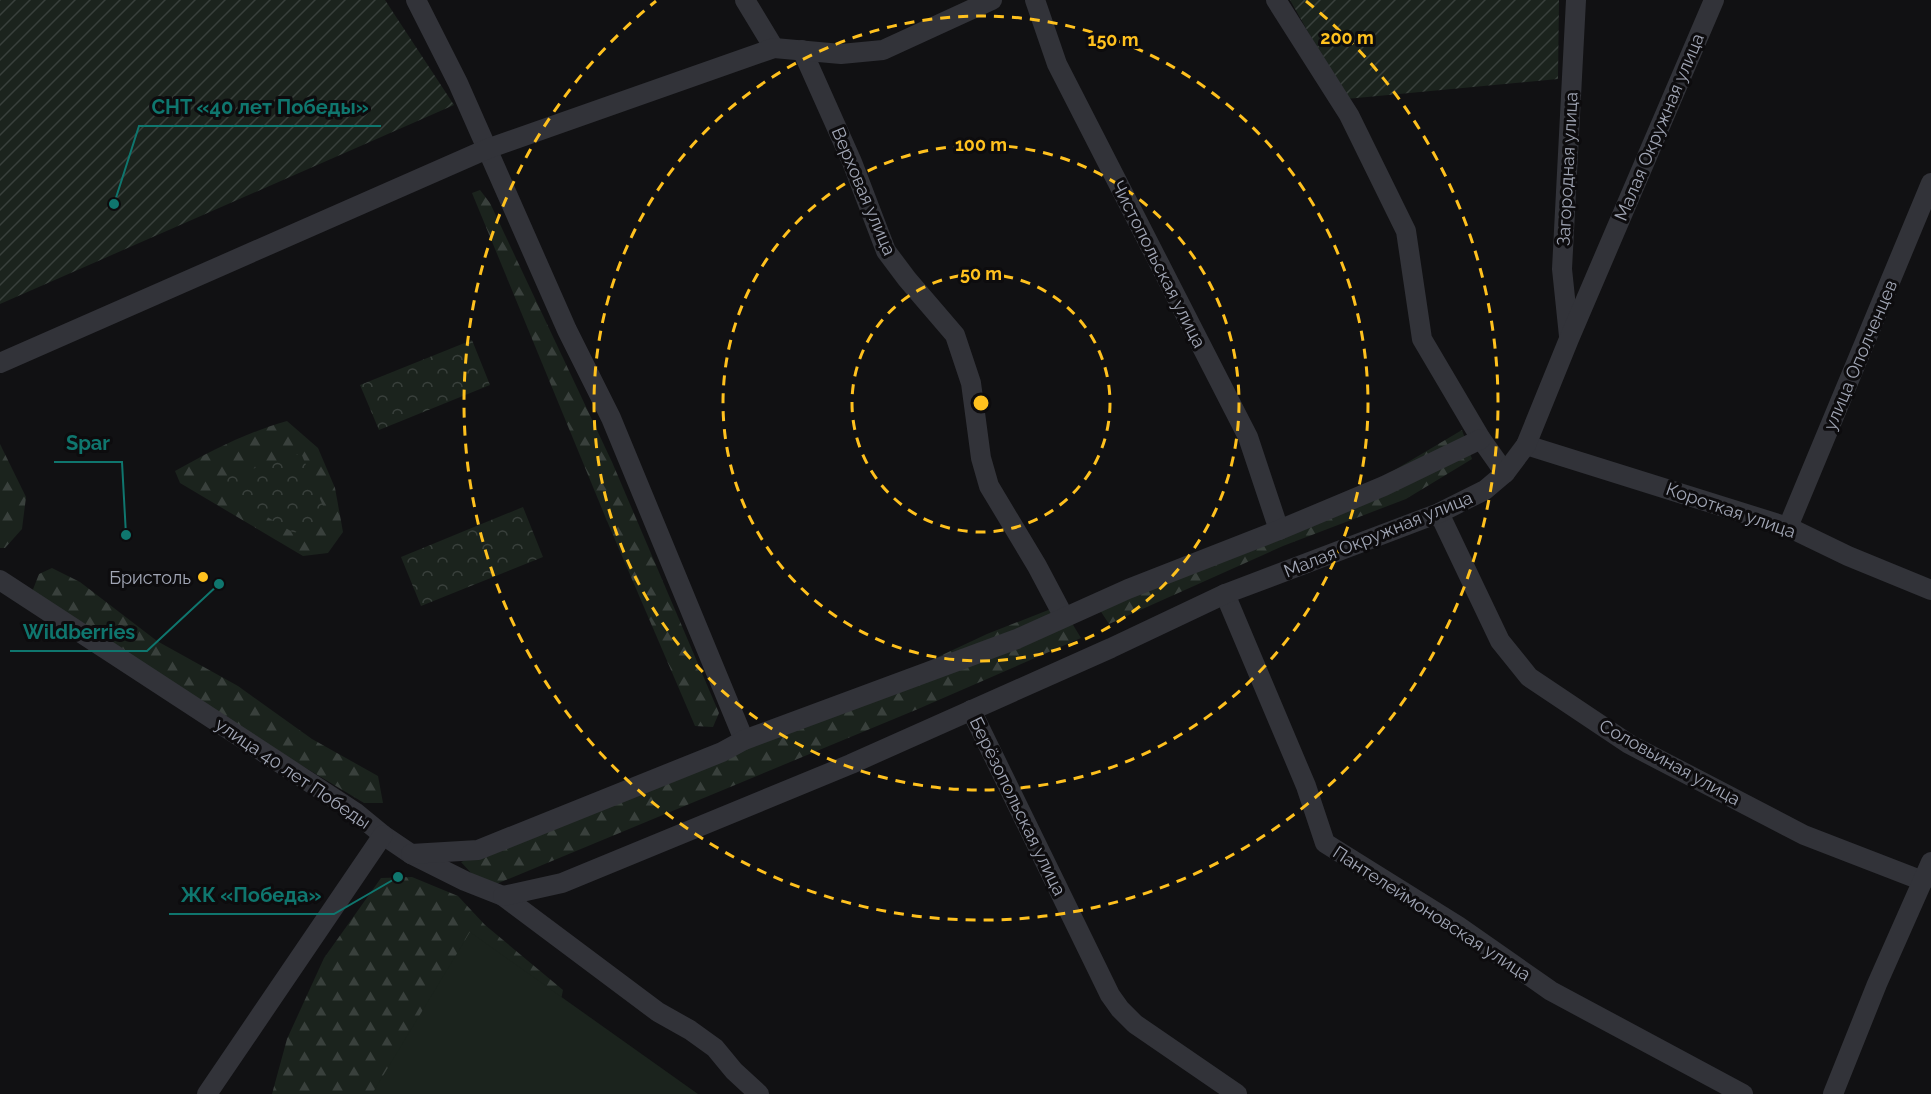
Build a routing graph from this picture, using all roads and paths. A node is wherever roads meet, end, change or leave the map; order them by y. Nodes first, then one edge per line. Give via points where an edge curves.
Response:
1 (416, 0) edge
2 (745, 0) edge
3 (992, 0) edge
4 (1035, 0) edge
5 (1276, 0) edge
6 (1576, 0) edge
7 (1714, 0) edge
8 (774, 48) junction
9 (802, 50) junction
10 (487, 149) junction
11 (1931, 183) edge
12 (1569, 339) junction
13 (0, 363) edge
14 (1481, 439) junction
15 (1526, 445) junction
16 (1505, 473) junction
17 (1439, 513) junction
18 (1788, 527) junction
19 (1279, 530) junction
20 (0, 580) edge
21 (1931, 590) edge
22 (1225, 594) junction
23 (1064, 616) junction
24 (971, 710) junction
25 (744, 740) junction
26 (383, 835) junction
27 (411, 854) junction
28 (1931, 862) edge
29 (1923, 881) junction
30 (503, 896) junction
31 (207, 1094) edge
32 (759, 1094) edge
33 (1237, 1094) edge
34 (1743, 1094) edge
35 (1833, 1094) edge

1 - 10 street
2 - 8 street
3 - 9 street via 883,50 841,54
4 - 19 street, Чистопольская улица via 1057,64 1248,438
5 - 14 street via 1349,115 1406,231 1422,339
6 - 12 street, Загородная улица via 1562,269
7 - 12 street, Малая Окружная улица
8 - 9 street
8 - 10 street
9 - 23 street, Верховая улица via 886,251 955,335 971,383 981,458 989,486
10 - 13 street
10 - 25 street via 567,330 611,418
11 - 18 street, улица Ополченцев
12 - 15 street, Малая Окружная улица
14 - 16 street
14 - 19 street via 1384,486
15 - 16 street, Малая Окружная улица
15 - 18 street, Короткая улица
16 - 17 street, Малая Окружная улица via 1485,490
17 - 22 street, Малая Окружная улица
17 - 29 street, Соловьиная улица via 1500,641 1528,676 1629,744 1804,835
18 - 21 street, Короткая улица
19 - 23 street
20 - 26 street, улица 40 лет Победы via 355,812
22 - 24 street, Малая Окружная улица
22 - 34 street, Пантелеймоновская улица via 1306,786 1325,843 1551,990
23 - 25 street via 980,654
24 - 30 street, Берёзопольская улица via 851,765 562,883
24 - 33 street, Берёзопольская улица via 1110,995 1135,1024
25 - 27 street via 478,850
26 - 27 street
26 - 31 street, улица 40 лет Победы
27 - 30 street
28 - 29 street
29 - 35 street
30 - 32 street via 597,969 715,1048

